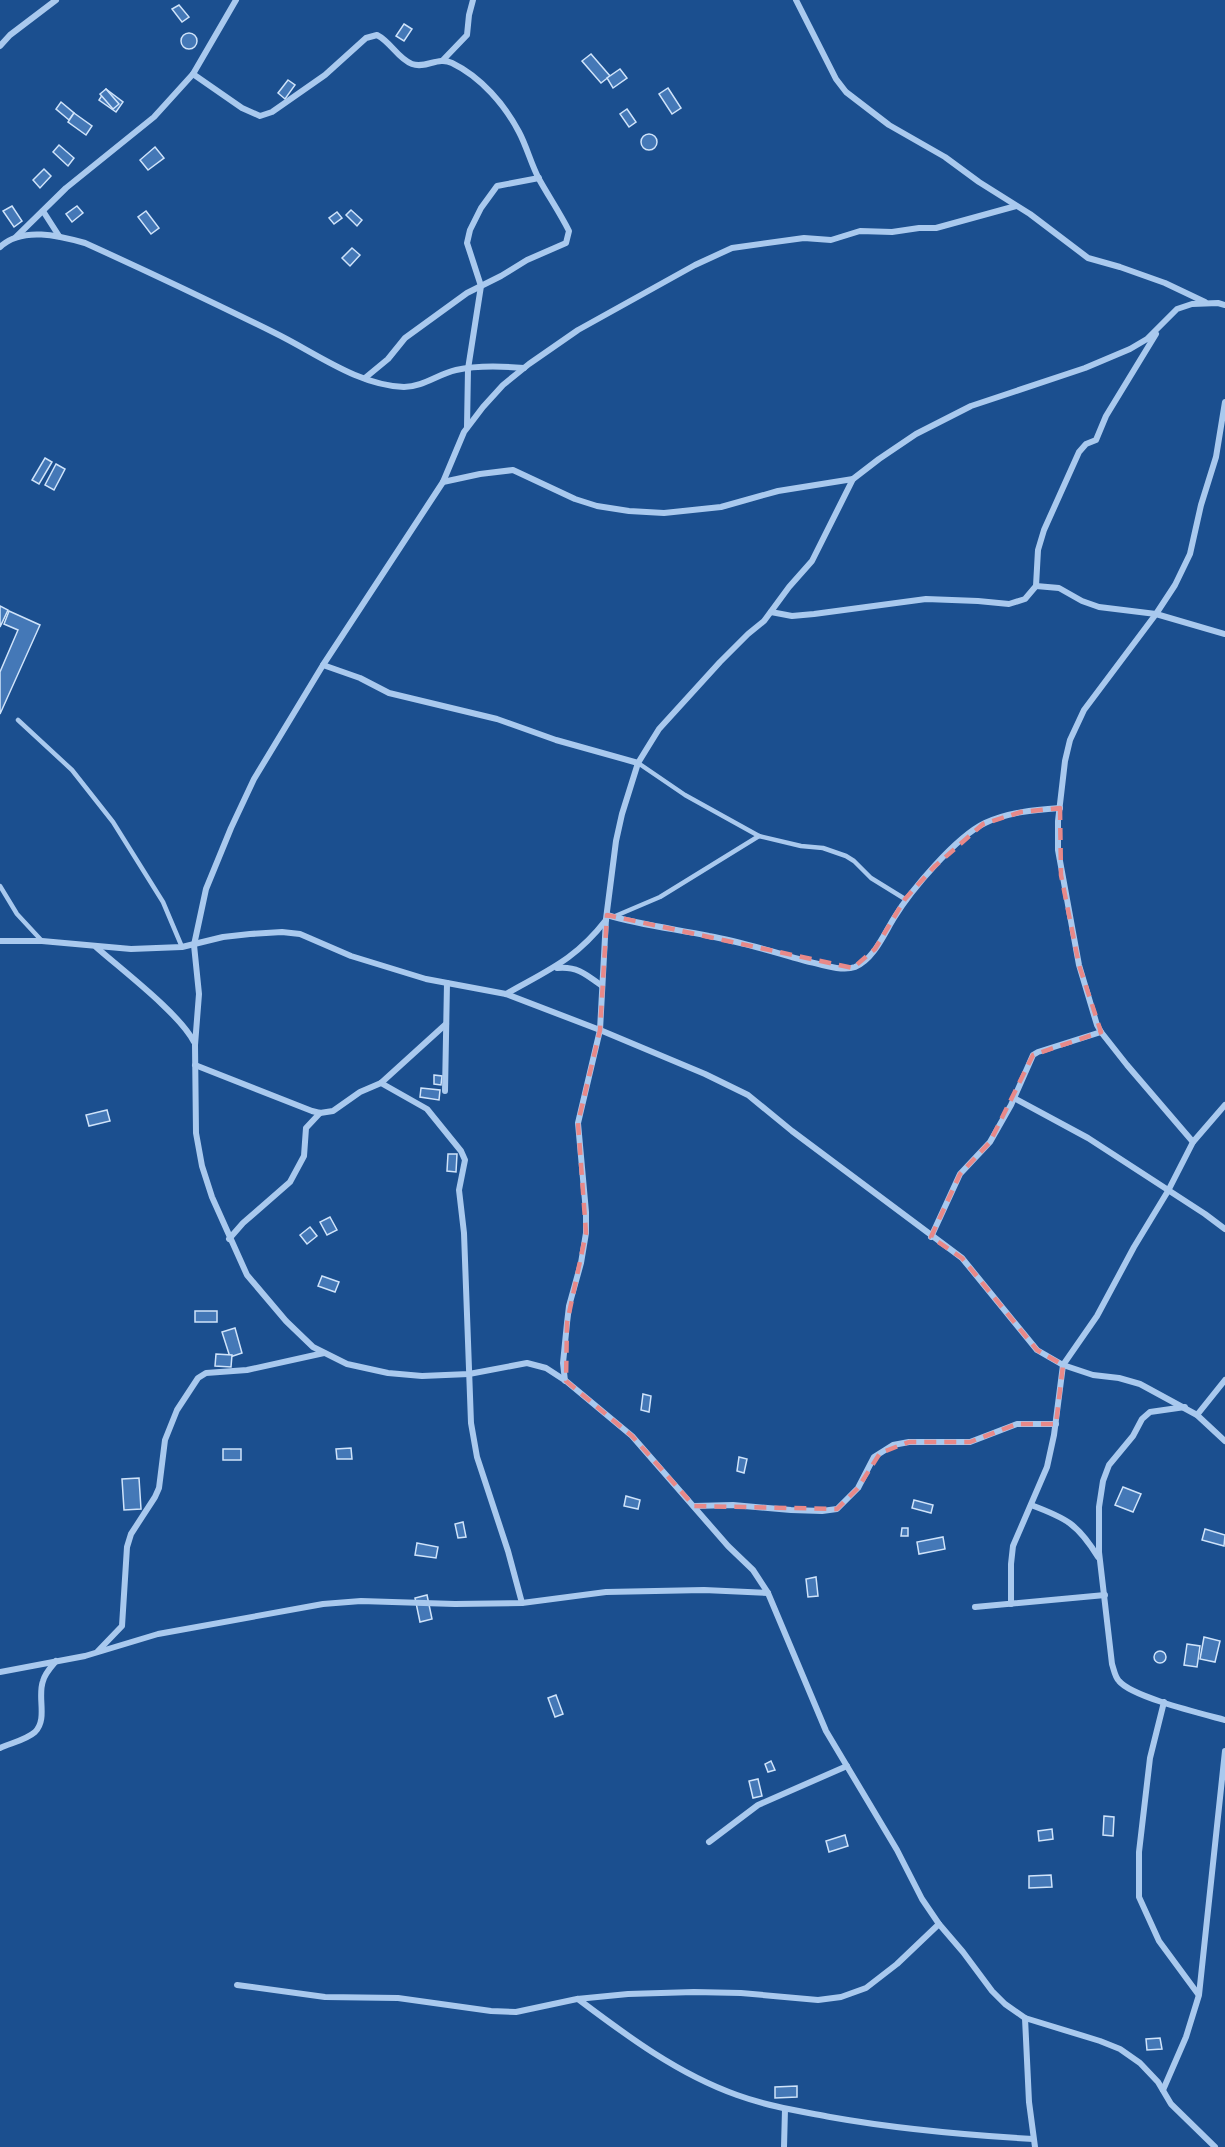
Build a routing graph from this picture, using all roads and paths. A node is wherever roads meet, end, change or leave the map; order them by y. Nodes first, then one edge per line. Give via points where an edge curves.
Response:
1 (56, 0) edge
2 (236, 0) edge
3 (473, 0) edge
4 (796, 0) edge
5 (0, 46) edge
6 (443, 60) junction
7 (193, 74) junction
8 (539, 178) junction
9 (1016, 206) junction
10 (43, 211) junction
11 (59, 236) junction
12 (16, 237) junction
13 (0, 247) edge
14 (481, 286) junction
15 (1206, 302) junction
16 (1225, 305) edge
17 (1159, 328) junction
18 (524, 368) junction
19 (468, 369) junction
20 (365, 378) junction
21 (1225, 402) edge
22 (467, 427) junction
23 (853, 479) junction
24 (443, 482) junction
25 (1036, 586) junction
26 (771, 612) junction
27 (1156, 614) junction
28 (1225, 634) edge
29 (323, 665) junction
30 (18, 720) dead end
31 (638, 763) junction
32 (1060, 808) junction
33 (759, 836) junction
34 (0, 886) edge
35 (905, 899) junction
36 (609, 917) junction
37 (0, 941) edge
38 (42, 941) junction
39 (194, 945) junction
40 (96, 947) junction
41 (182, 947) junction
42 (553, 969) junction
43 (447, 983) junction
44 (602, 986) junction
45 (506, 994) junction
46 (446, 1024) junction
47 (600, 1030) junction
48 (1101, 1032) junction
49 (195, 1045) junction
50 (195, 1065) junction
51 (381, 1083) junction
52 (445, 1091) dead end
53 (1014, 1098) junction
54 (1225, 1105) edge
55 (320, 1113) junction
56 (1193, 1142) junction
57 (1168, 1191) junction
58 (1225, 1229) edge
59 (931, 1237) junction
60 (229, 1239) junction
61 (325, 1353) junction
62 (1063, 1365) junction
63 (469, 1374) junction
64 (1225, 1380) edge
65 (566, 1381) junction
66 (1185, 1407) junction
67 (1197, 1415) junction
68 (1056, 1424) junction
69 (1225, 1441) edge
70 (1031, 1505) junction
71 (694, 1506) junction
72 (1100, 1560) junction
73 (768, 1593) junction
74 (1105, 1595) junction
75 (522, 1603) junction
76 (1011, 1604) junction
77 (975, 1607) dead end
78 (97, 1652) junction
79 (56, 1661) junction
80 (0, 1672) edge
81 (1164, 1702) junction
82 (1225, 1720) edge
83 (0, 1748) edge
84 (1225, 1751) edge
85 (847, 1766) junction
86 (709, 1842) dead end
87 (939, 1924) junction
88 (237, 1985) dead end
89 (1199, 1995) junction
90 (577, 1999) junction
91 (1025, 2018) junction
92 (1163, 2090) junction
93 (785, 2109) junction
94 (1033, 2139) junction
95 (784, 2147) edge
96 (1035, 2147) edge
97 (1215, 2147) edge

1 - 5 street
2 - 7 street
3 - 6 street via 467,35
4 - 9 street via 846,92 889,125 945,157
6 - 7 street via 411,64 383,38 371,35 296,97 260,116
6 - 8 street via 477,80 501,103 520,133
7 - 10 street via 154,117
8 - 14 street via 497,186 470,230 466,243
8 - 14 street via 569,231 566,243
9 - 15 street via 1088,258 1165,283
9 - 18 street via 936,228 860,231 831,240 804,238 732,248 578,330
10 - 11 street
10 - 12 street
11 - 12 street
11 - 20 street via 116,257
12 - 13 street
14 - 19 street
14 - 20 street via 405,338
15 - 16 street
15 - 17 street via 1177,309
17 - 23 street via 1130,349 1085,368 972,406 916,434
17 - 25 street via 1106,416 1096,440 1082,448 1070,471 1038,550
18 - 19 street
18 - 22 street via 503,385
19 - 20 street via 454,370 415,386
19 - 22 street
21 - 27 street via 1216,457 1190,554
22 - 24 street
23 - 24 street via 778,491 721,507 664,513 597,506 513,470
23 - 26 street via 812,561
24 - 29 street
25 - 26 street via 1025,599 1009,604 926,599 813,615
25 - 27 street via 1059,588 1099,607
26 - 31 street via 659,729
27 - 28 street
27 - 32 street via 1084,710 1065,760
29 - 31 street via 389,693 497,719
29 - 39 street via 254,779 231,828 206,889
30 - 41 lane via 72,770 113,822 164,902
31 - 33 lane via 685,795
31 - 36 street via 616,841
32 - 35 street via 1022,812 983,824 956,845
32 - 48 street via 1061,875 1079,965
33 - 35 lane via 837,851
33 - 36 lane via 660,897
34 - 38 lane via 17,914
35 - 36 street via 875,949 853,968
36 - 42 street via 591,939
36 - 44 street
37 - 38 street
38 - 40 street
39 - 41 street
39 - 43 street via 223,937 300,934 351,956
39 - 49 street via 199,994
40 - 41 street
40 - 49 street via 169,1011
42 - 44 street via 570,967
42 - 45 street
43 - 45 street
43 - 46 street
44 - 47 street
45 - 47 street
46 - 51 street
46 - 52 street
47 - 59 street via 748,1095
47 - 65 street via 578,1123 586,1233 569,1306 562,1363
48 - 53 street via 1033,1055
48 - 56 street
49 - 50 street
50 - 55 street
50 - 60 street via 196,1133 202,1166
51 - 55 street via 333,1111
51 - 63 street via 427,1109 465,1160 459,1190
53 - 57 street via 1088,1138
53 - 59 street via 990,1142 960,1174
54 - 56 street
55 - 60 street via 306,1128 304,1156 290,1182
56 - 57 street
57 - 58 street
57 - 62 street via 1097,1316
59 - 62 street via 962,1258 1037,1350
60 - 61 street via 247,1275 286,1321
61 - 63 street via 347,1364 388,1372 423,1376
61 - 78 street via 248,1370 206,1373 198,1378 177,1410 165,1440 159,1488 131,1533 122,1626
62 - 66 street via 1140,1384
62 - 68 street
63 - 65 street via 527,1363 546,1368
63 - 75 street via 477,1457
64 - 67 street
65 - 71 street via 632,1436
66 - 67 street
66 - 72 street via 1146,1415 1110,1465 1099,1507
67 - 69 street
68 - 70 street via 1047,1467
68 - 71 street via 1017,1424 970,1442 893,1445 874,1457 858,1488 837,1509
70 - 72 street via 1066,1519 1085,1536
70 - 76 street via 1013,1546
71 - 73 street via 753,1570
72 - 74 street
73 - 75 street via 606,1592
73 - 85 street via 826,1731
74 - 76 street
74 - 81 street via 1117,1680 1128,1690
75 - 78 street via 323,1604 158,1634
76 - 77 street
78 - 79 street
79 - 80 street
79 - 83 street via 42,1683 42,1715 37,1730
81 - 82 street
81 - 89 street via 1150,1758 1139,1852 1139,1897 1159,1941
84 - 89 street
85 - 86 street via 758,1805
85 - 87 street
87 - 90 street via 866,1988 841,1997 818,2000 694,1992
87 - 91 street via 992,1991
88 - 90 street via 325,1997 398,1998 516,2012
89 - 92 street
90 - 93 street via 651,2052 692,2074 737,2095
91 - 92 street via 1120,2049 1140,2063
91 - 94 street
92 - 97 street via 1171,2104
93 - 94 street via 868,2124
93 - 95 street
94 - 96 street

